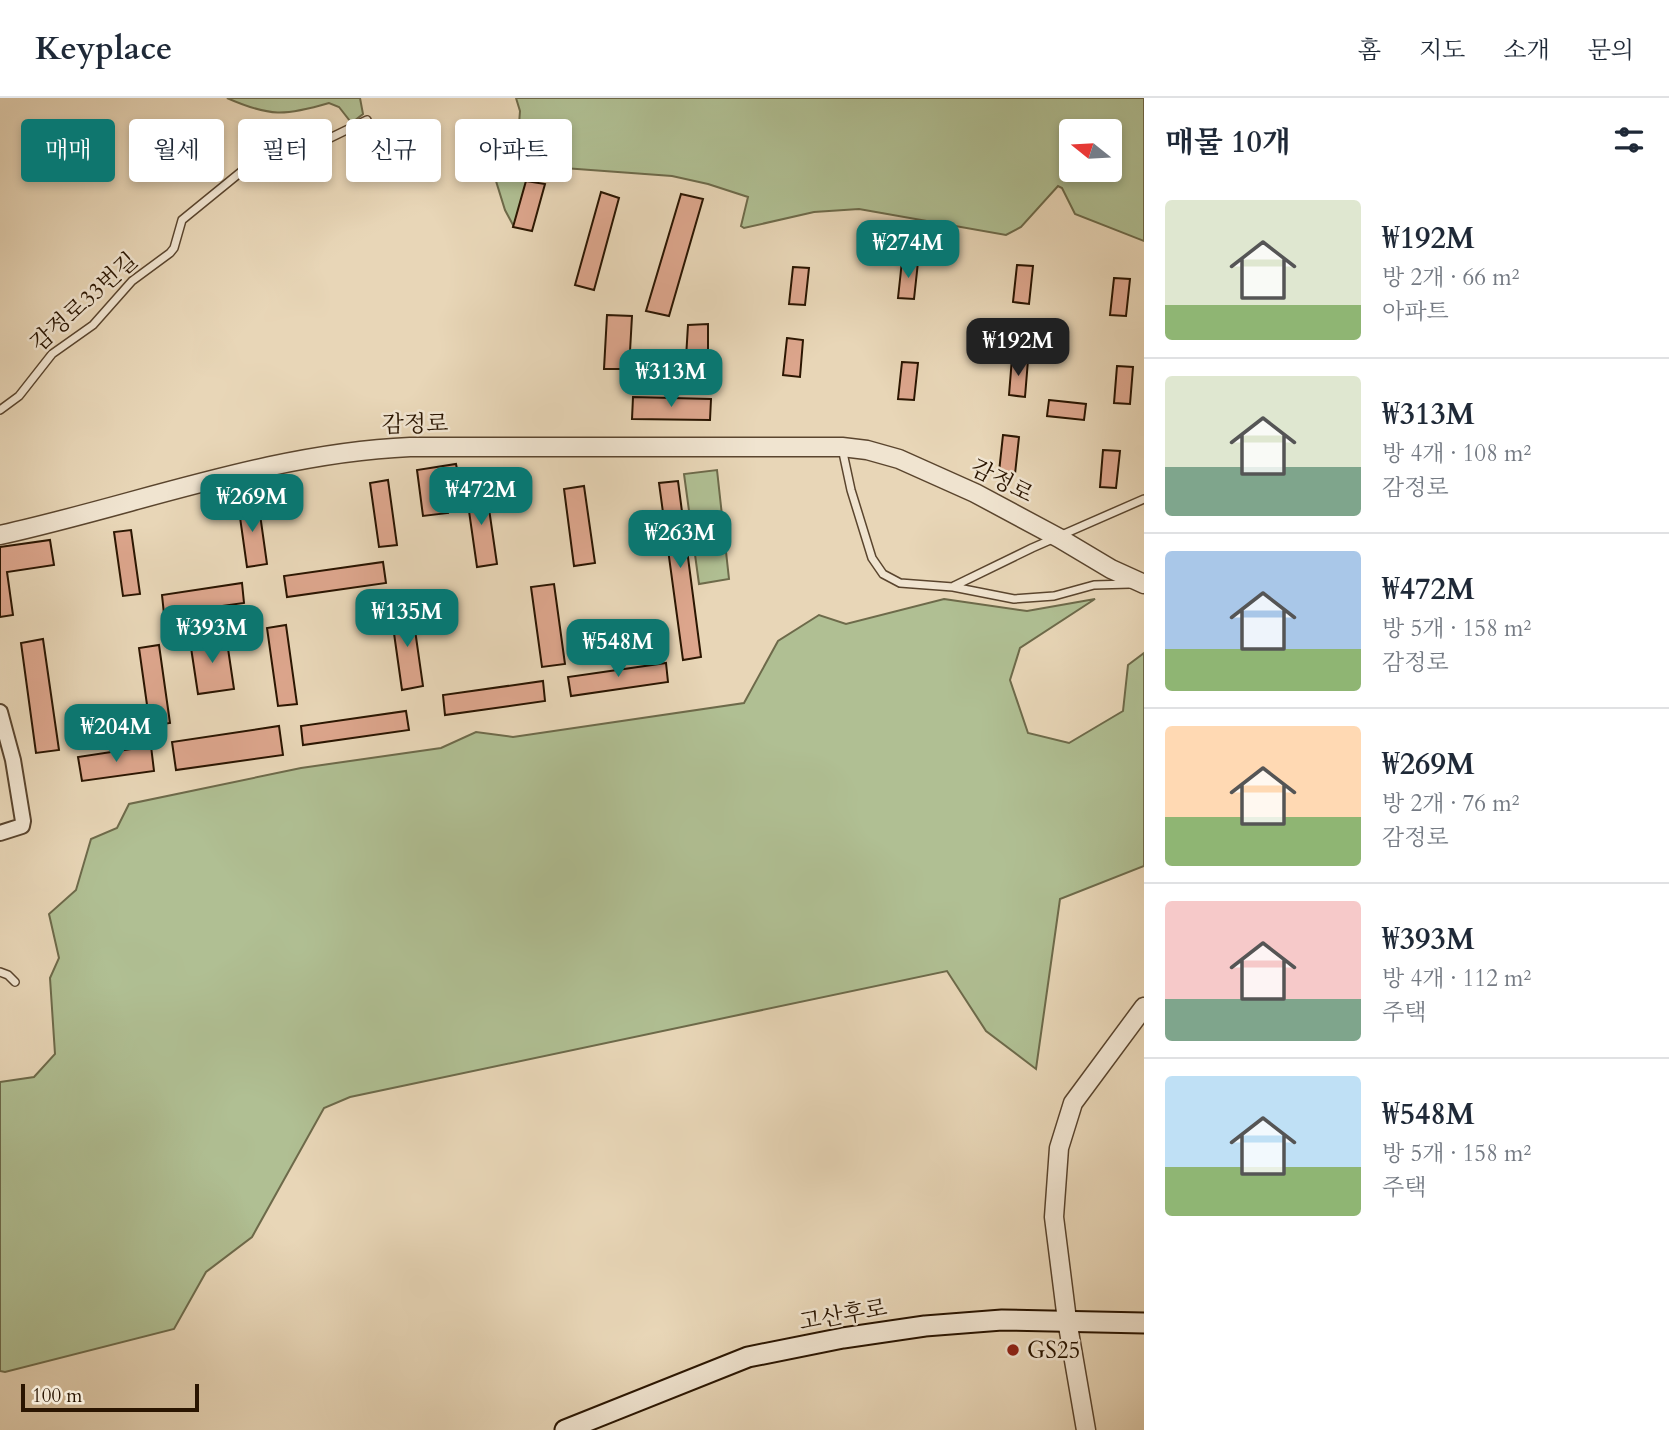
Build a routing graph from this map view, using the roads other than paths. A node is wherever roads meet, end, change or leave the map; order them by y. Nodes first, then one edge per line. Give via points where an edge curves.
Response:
1 (346, 130) edge
2 (0, 410) edge
3 (842, 447) junction
4 (1144, 499) edge
5 (0, 535) edge
6 (1059, 538) junction
7 (1144, 585) edge
8 (953, 587) junction
9 (0, 712) edge
10 (0, 833) edge
11 (0, 972) edge
12 (15, 982) dead end
13 (1144, 1007) edge
14 (1067, 1320) junction
15 (1144, 1323) edge
16 (565, 1430) edge
17 (1086, 1430) edge

1 - 2 lane, 감정로33번길 via 257,160 236,174 182,220 170,253 132,281 93,325 52,354 19,396
3 - 5 street, 감정로 via 372,449 223,476
3 - 6 street, 감정로 via 899,459
3 - 8 lane, 감정로 via 877,568 900,583
4 - 6 lane, 감정로
6 - 7 street, 감정로
6 - 8 lane, 감정로
7 - 8 lane, 감정로 via 1078,588 1040,599 1014,599
9 - 10 street via 23,821 17,829
11 - 12 lane
13 - 14 street via 1073,1103 1059,1149 1054,1217
14 - 15 main road, 고산후로
14 - 16 main road, 고산후로 via 925,1326 748,1357
14 - 17 street

